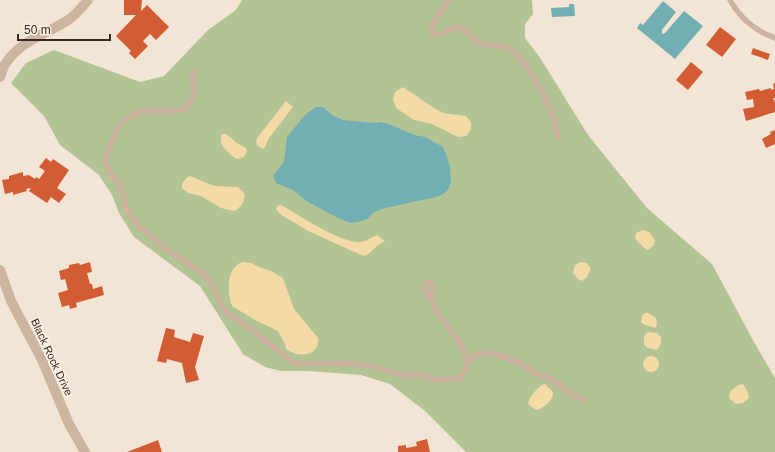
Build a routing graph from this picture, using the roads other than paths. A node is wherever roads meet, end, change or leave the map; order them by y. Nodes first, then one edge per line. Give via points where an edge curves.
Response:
1 (88, 0) edge
2 (448, 0) edge
3 (730, 0) edge
4 (775, 38) edge
5 (193, 73) dead end
6 (0, 77) edge
7 (559, 138) dead end
8 (0, 270) edge
9 (427, 292) dead end
10 (467, 363) junction
11 (584, 400) dead end
12 (85, 452) edge

1 - 6 street via 68,20 28,41 16,51 6,63
2 - 7 lane via 431,27 433,34 439,35 452,28 463,28 482,44 510,50 536,80 552,114
3 - 4 lane via 747,22
5 - 10 lane via 194,95 188,105 174,111 139,112 126,119 118,128 106,156 106,166 121,186 125,207 139,226 164,248 201,271 213,285 227,313 294,363 340,362 440,380 462,376
8 - 12 street, Black Rock Drive via 11,301 42,360 69,424
9 - 10 lane via 435,309 464,350
10 - 11 lane via 471,358 483,354 505,357 550,378

